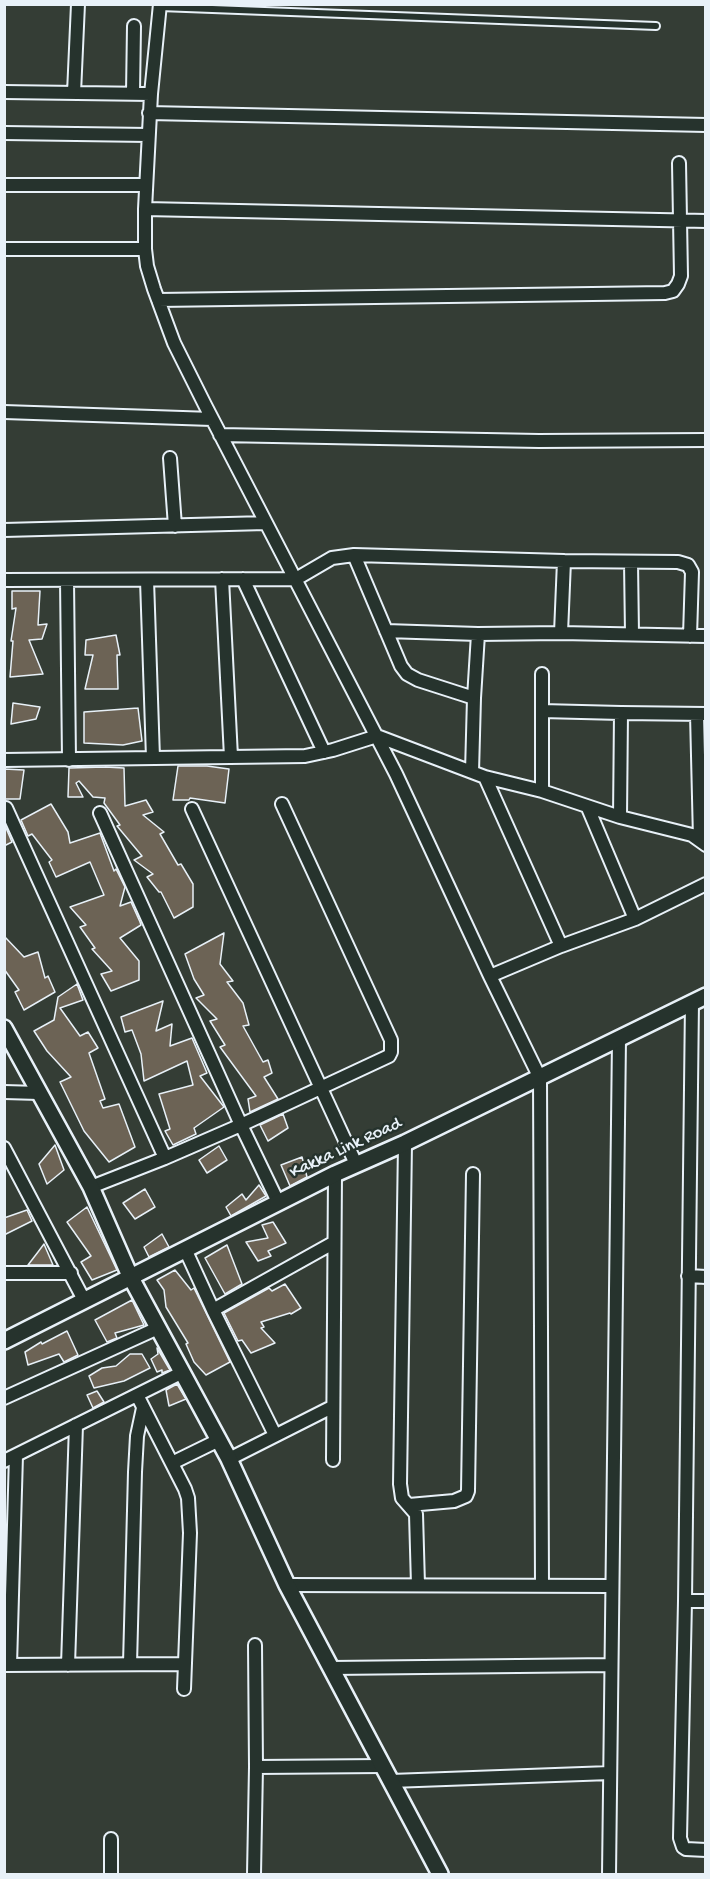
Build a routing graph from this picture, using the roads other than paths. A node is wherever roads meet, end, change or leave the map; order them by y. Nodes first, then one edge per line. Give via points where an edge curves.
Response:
1 (78, 4) edge
2 (160, 6) edge
3 (134, 26) dead end
4 (656, 26) dead end
5 (4, 92) edge
6 (74, 93) junction
7 (133, 93) junction
8 (151, 94) junction
9 (149, 113) junction
10 (705, 125) edge
11 (4, 133) edge
12 (148, 135) junction
13 (679, 163) dead end
14 (4, 185) edge
15 (146, 185) junction
16 (145, 209) junction
17 (680, 221) junction
18 (705, 221) edge
19 (4, 249) edge
20 (145, 249) junction
21 (159, 300) junction
22 (4, 412) edge
23 (212, 419) junction
24 (220, 435) junction
25 (705, 440) edge
26 (170, 458) dead end
27 (266, 524) junction
28 (175, 526) junction
29 (4, 530) edge
30 (354, 555) junction
31 (564, 561) junction
32 (632, 562) junction
33 (147, 579) junction
34 (222, 579) junction
35 (243, 579) junction
36 (296, 579) junction
37 (4, 580) edge
38 (67, 580) junction
39 (386, 631) junction
40 (561, 633) junction
41 (478, 634) junction
42 (632, 634) junction
43 (690, 636) junction
44 (705, 636) edge
45 (542, 674) dead end
46 (474, 698) junction
47 (542, 711) junction
48 (621, 713) junction
49 (701, 714) edge
50 (377, 736) junction
51 (324, 752) junction
52 (231, 757) junction
53 (153, 758) junction
54 (4, 760) edge
55 (69, 760) junction
56 (472, 772) junction
57 (485, 777) junction
58 (542, 791) junction
59 (282, 804) dead end
60 (6, 808) edge
61 (588, 808) junction
62 (192, 809) dead end
63 (100, 813) dead end
64 (620, 817) junction
65 (703, 842) edge
66 (705, 884) edge
67 (634, 919) junction
68 (561, 946) junction
69 (490, 976) junction
70 (699, 999) edge
71 (4, 1028) edge
72 (619, 1039) junction
73 (540, 1078) junction
74 (320, 1088) junction
75 (4, 1092) edge
76 (39, 1093) junction
77 (241, 1125) junction
78 (405, 1143) junction
79 (4, 1148) edge
80 (165, 1158) junction
81 (356, 1164) junction
82 (335, 1174) junction
83 (473, 1174) dead end
84 (91, 1188) junction
85 (278, 1202) junction
86 (333, 1243) junction
87 (185, 1249) junction
88 (4, 1273) edge
89 (71, 1273) junction
90 (130, 1276) junction
91 (688, 1276) junction
92 (705, 1277) edge
93 (84, 1300) junction
94 (213, 1310) junction
95 (158, 1328) junction
96 (4, 1341) edge
97 (183, 1372) junction
98 (137, 1395) junction
99 (4, 1398) edge
100 (332, 1407) junction
101 (143, 1408) junction
102 (76, 1425) junction
103 (275, 1435) junction
104 (219, 1440) junction
105 (10, 1458) edge
106 (229, 1459) junction
107 (333, 1460) dead end
108 (172, 1463) junction
109 (410, 1505) junction
110 (287, 1584) junction
111 (418, 1585) junction
112 (542, 1586) junction
113 (612, 1586) junction
114 (685, 1601) junction
115 (705, 1601) edge
116 (255, 1645) dead end
117 (130, 1664) junction
118 (185, 1664) junction
119 (7, 1665) edge
120 (68, 1665) junction
121 (611, 1665) junction
122 (331, 1668) junction
123 (184, 1689) dead end
124 (383, 1766) junction
125 (256, 1767) junction
126 (610, 1773) junction
127 (391, 1781) junction
128 (111, 1839) dead end
129 (705, 1850) edge
130 (111, 1875) edge
131 (254, 1875) edge
132 (440, 1875) edge
133 (609, 1875) edge

1 - 6 street
2 - 4 lane
2 - 8 street
3 - 7 street
5 - 6 street
6 - 7 street
7 - 8 street
8 - 9 street
9 - 10 street
9 - 12 street
11 - 12 street
12 - 15 street
13 - 17 street
14 - 15 street
15 - 16 street
16 - 17 street
16 - 20 street
17 - 18 street
17 - 21 street via 681,276 673,291 665,293
19 - 20 street
20 - 21 street
21 - 23 street via 174,343
22 - 23 street
23 - 24 street
24 - 25 street
24 - 27 street
26 - 28 street
27 - 28 street
27 - 36 street
28 - 29 street
30 - 31 street
30 - 36 street via 332,558
30 - 39 street
31 - 32 street
31 - 40 street
32 - 42 street
32 - 43 street via 678,562 691,568
33 - 34 street
33 - 38 street
33 - 53 street
34 - 35 street
34 - 52 street
35 - 36 street
35 - 51 street
36 - 50 street
37 - 38 street
38 - 55 street
39 - 41 street
39 - 46 street via 407,674
40 - 41 street
40 - 42 street
41 - 46 street
42 - 43 street
43 - 44 street
45 - 47 street
46 - 56 street
47 - 48 street
47 - 58 street
48 - 49 street
48 - 64 street
49 - 65 street
50 - 51 street
50 - 56 street
50 - 69 street
51 - 52 street
52 - 53 street
53 - 55 street
54 - 55 street
56 - 57 street
57 - 58 street
57 - 68 street
58 - 61 street
59 - 74 street via 392,1044 389,1056
60 - 80 street
61 - 64 street
61 - 67 street
62 - 74 street
63 - 77 street
64 - 65 street via 692,835
66 - 67 street
67 - 68 street
68 - 69 street
69 - 73 street
70 - 72 street, Kakka Link Road
70 - 91 street
71 - 76 street
72 - 73 street, Kakka Link Road
72 - 113 street
73 - 78 street, Kakka Link Road
73 - 112 street
74 - 77 street
74 - 81 street
75 - 76 street
76 - 84 street
77 - 80 street
77 - 85 street
78 - 81 street, Kakka Link Road
78 - 109 street via 400,1485 402,1498
79 - 89 street
80 - 84 street
81 - 82 street, Kakka Link Road
82 - 85 street, Kakka Link Road
82 - 86 street
83 - 109 street via 468,1491 454,1501
84 - 90 street
85 - 87 street, Kakka Link Road
86 - 94 street
86 - 100 street
87 - 90 street, Kakka Link Road
87 - 94 street
88 - 89 street
89 - 93 street
90 - 93 street, Kakka Link Road
90 - 95 street
91 - 92 street
91 - 114 street
93 - 96 street, Kakka Link Road
94 - 103 street
95 - 97 street
95 - 99 street
97 - 98 street
97 - 104 street
98 - 101 street
98 - 102 street
100 - 103 street
100 - 107 street
101 - 108 street
101 - 117 street via 135,1472
102 - 105 street
102 - 120 street
103 - 106 street
104 - 106 street
104 - 108 street
105 - 119 street
106 - 110 street
108 - 118 street via 185,1490 189,1510
109 - 111 street via 417,1520
110 - 111 street
110 - 122 street
111 - 112 street
112 - 113 street
113 - 121 street
114 - 115 street
114 - 129 street via 680,1838 686,1849
116 - 125 street
117 - 118 street
117 - 120 street
118 - 123 street
119 - 120 street
121 - 122 street
121 - 126 street
122 - 124 street
124 - 125 street
124 - 127 street
125 - 131 street
126 - 127 street
126 - 133 street
127 - 132 street
128 - 130 street

